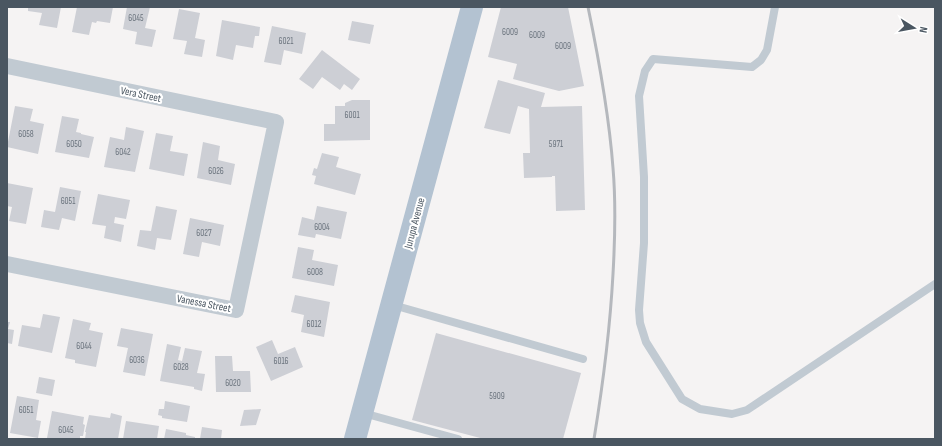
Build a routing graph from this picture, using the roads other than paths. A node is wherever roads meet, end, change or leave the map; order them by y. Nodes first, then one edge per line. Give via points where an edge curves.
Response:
1 (472, 7) edge
2 (775, 7) edge
3 (7, 66) edge
4 (276, 122) joint
5 (7, 264) edge
6 (935, 284) edge
7 (392, 305) junction
8 (583, 359) dead end
9 (362, 413) junction
10 (355, 439) edge
11 (458, 439) edge

1 - 7 main road, Jurupa Avenue
2 - 6 lane via 767,50 761,60 752,67 653,59 645,72 639,96 644,177 644,243 639,310 646,342 682,399 700,409 732,414 747,410
3 - 4 street, Vera Street
4 - 5 street, Vanessa Street via 236,310
7 - 8 lane
7 - 9 main road, Jurupa Avenue
9 - 10 main road, Jurupa Avenue
9 - 11 lane

